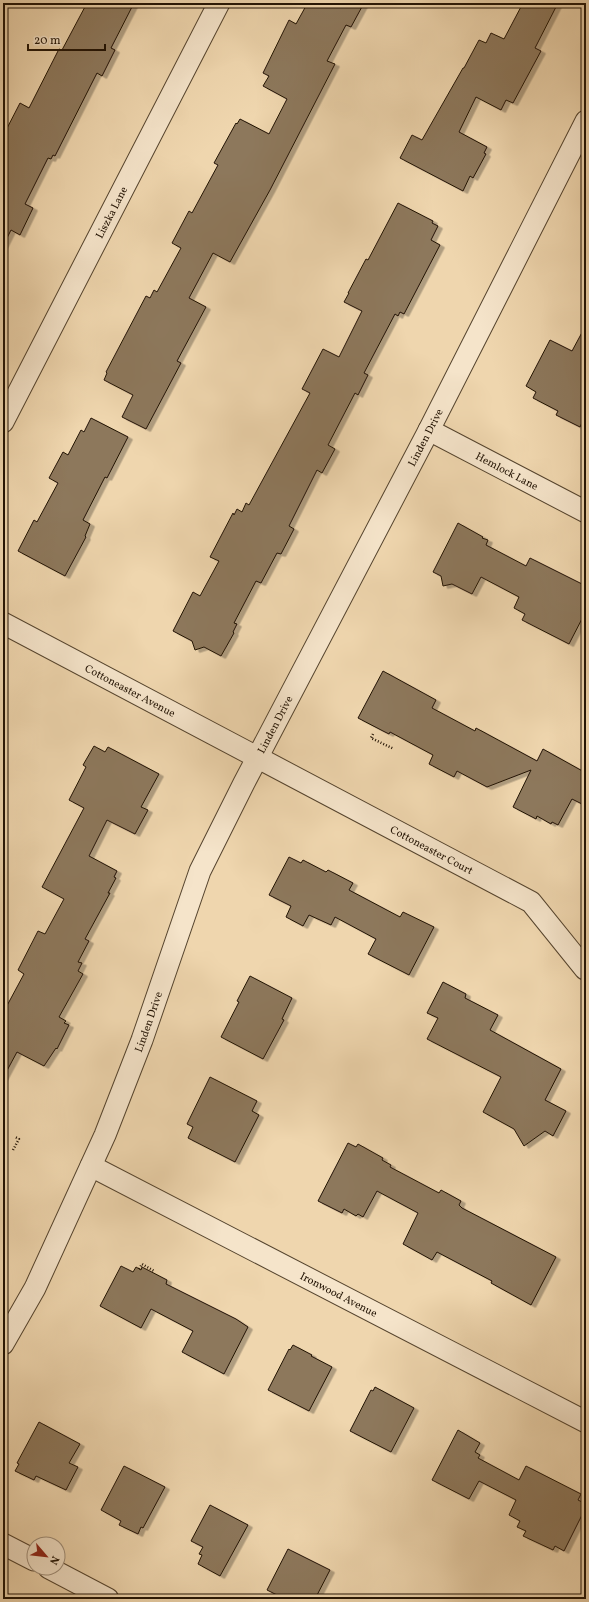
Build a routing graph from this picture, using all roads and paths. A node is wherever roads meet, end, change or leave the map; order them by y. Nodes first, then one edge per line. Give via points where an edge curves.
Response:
1 (219, 3) edge
2 (586, 122) edge
3 (3, 422) edge
4 (429, 430) junction
5 (586, 512) edge
6 (3, 623) edge
7 (373, 734) dead end
8 (394, 749) dead end
9 (257, 756) junction
10 (586, 969) edge
11 (15, 1137) dead end
12 (13, 1150) dead end
13 (91, 1166) junction
14 (139, 1270) dead end
15 (154, 1270) dead end
16 (3, 1344) edge
17 (586, 1422) edge
18 (3, 1544) edge
19 (26, 1556) edge
20 (64, 1576) edge
21 (108, 1599) edge

1 - 3 street, Liszka Lane
2 - 4 street, Linden Drive
4 - 5 street, Hemlock Lane
4 - 9 street, Linden Drive
6 - 9 street, Cottoneaster Avenue
7 - 8 path via 371,738
9 - 10 street, Cottoneaster Court via 531,902
9 - 13 street, Linden Drive via 200,871 142,1040 113,1118
11 - 12 path via 19,1139
13 - 16 street, Linden Drive via 35,1288
13 - 17 street, Ironwood Avenue
14 - 15 path via 142,1264
18 - 19 street
20 - 21 street

